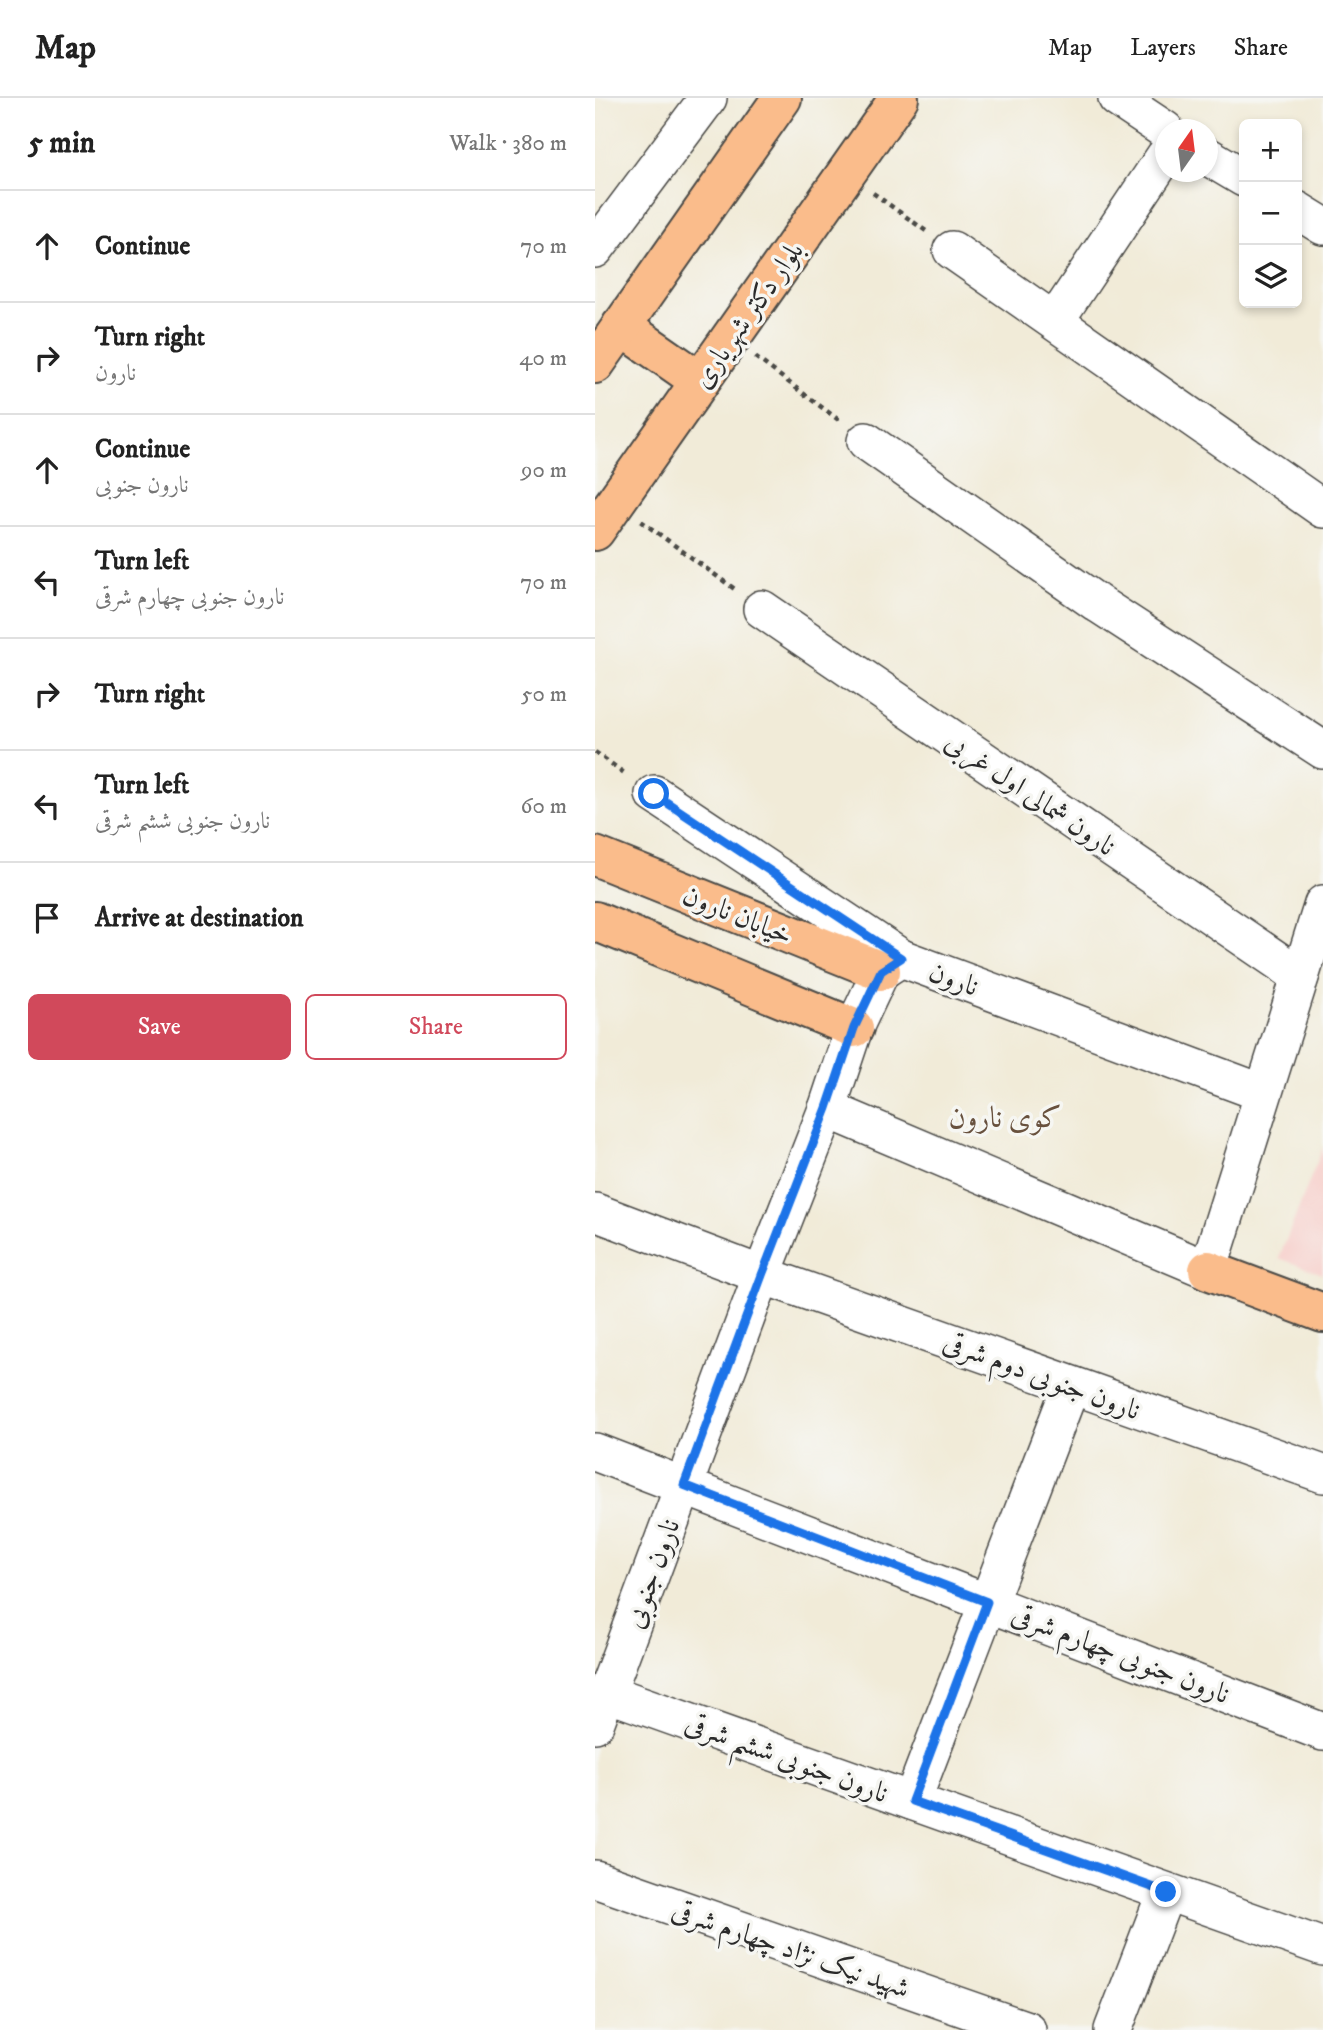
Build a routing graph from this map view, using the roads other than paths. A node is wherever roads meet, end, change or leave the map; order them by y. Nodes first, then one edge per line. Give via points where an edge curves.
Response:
1 (708, 98) edge
2 (782, 98) edge
3 (899, 98) edge
4 (1117, 98) edge
5 (1155, 123) edge
6 (1218, 163) edge
7 (1155, 171) edge
8 (1239, 175) edge
9 (1302, 213) edge
10 (1323, 226) edge
11 (595, 249) edge
12 (952, 250) road end
13 (1055, 321) junction
14 (621, 326) junction
15 (595, 364) edge
16 (700, 382) junction
17 (866, 441) road end
18 (1323, 509) edge
19 (605, 516) edge
20 (762, 609) road end
21 (1323, 750) edge
22 (654, 794) road end
23 (595, 856) edge
24 (1323, 904) edge
25 (595, 921) edge
26 (891, 965) junction
27 (1300, 976) junction
28 (854, 1028) junction
29 (1263, 1093) junction
30 (827, 1108) junction
31 (595, 1212) edge
32 (1208, 1270) junction
33 (762, 1275) junction
34 (1323, 1313) edge
35 (1071, 1385) junction
36 (595, 1452) edge
37 (1323, 1474) edge
38 (684, 1485) junction
39 (987, 1602) junction
40 (601, 1708) edge
41 (1323, 1732) edge
42 (912, 1801) junction
43 (595, 1879) edge
44 (1166, 1892) junction
45 (1323, 1947) edge
46 (1027, 2030) edge
47 (1113, 2030) edge

1 - 11 street
2 - 14 main road
3 - 16 main road, بلوار دکتر شهریاری
4 - 5 street
6 - 8 street
7 - 13 street
9 - 10 street
12 - 13 street
13 - 18 street
14 - 15 main road
14 - 16 main road
16 - 19 main road, بلوار دکتر شهریاری
17 - 21 street via 1100,604
20 - 27 street, نارون شمالی اول غربی
22 - 26 street, نارون
23 - 26 main road, خیابان نارون
24 - 27 street
25 - 28 main road
26 - 28 street
26 - 29 street, نارون
27 - 29 street
28 - 30 street
29 - 32 street
30 - 32 street
30 - 33 street, نارون جنوبی
31 - 33 street, نارون جنوبی دوم شرقی
32 - 34 main road
33 - 35 street, نارون جنوبی دوم شرقی
33 - 38 street, نارون جنوبی
35 - 37 street, نارون جنوبی دوم شرقی
35 - 39 street
36 - 38 street, نارون جنوبی چهارم شرقی
38 - 39 street, نارون جنوبی چهارم شرقی
38 - 40 street, نارون جنوبی
39 - 41 street, نارون جنوبی چهارم شرقی
39 - 42 street
40 - 42 street, نارون جنوبی ششم شرقی
42 - 44 street, نارون جنوبی ششم شرقی
43 - 46 street, شهید نیک نژاد چهارم شرقی
44 - 45 street, نارون جنوبی ششم شرقی
44 - 47 street

